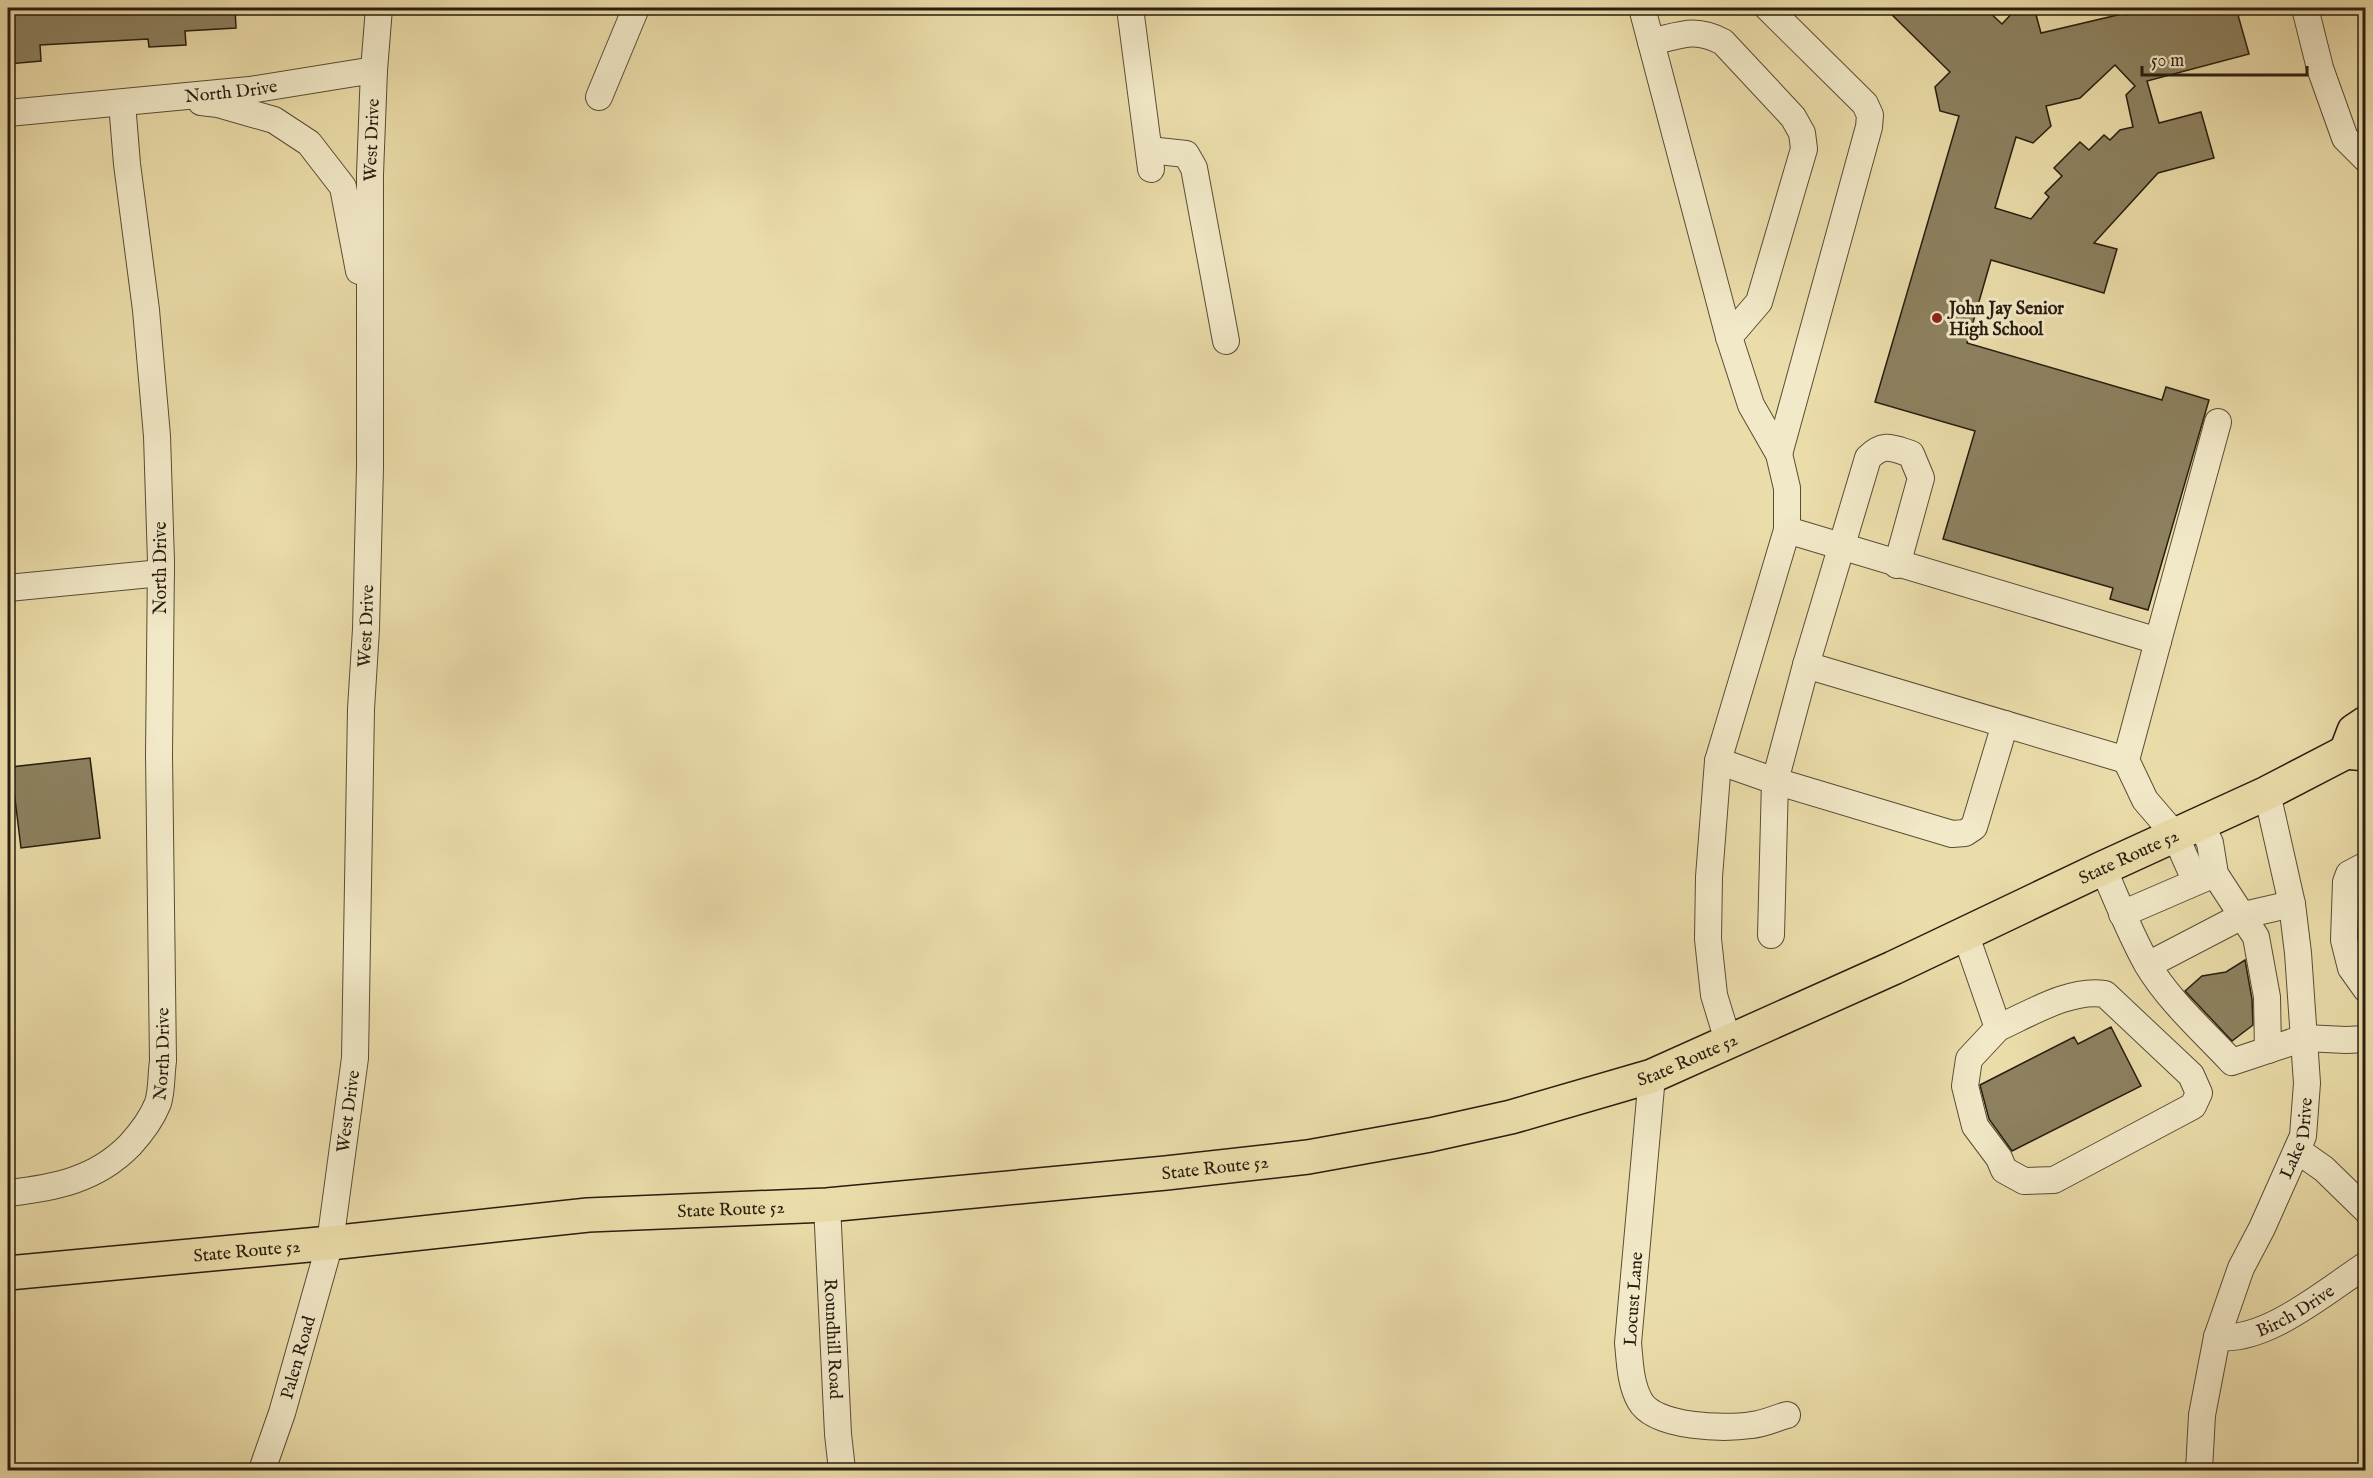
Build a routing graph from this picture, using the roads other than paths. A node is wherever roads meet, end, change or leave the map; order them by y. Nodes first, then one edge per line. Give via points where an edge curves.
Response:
1 (379, 8) edge
2 (636, 8) edge
3 (1130, 8) edge
4 (1642, 8) edge
5 (1768, 8) edge
6 (2305, 8) edge
7 (1651, 42) junction
8 (374, 70) junction
9 (599, 97) dead end
10 (162, 98) junction
11 (122, 103) junction
12 (8, 113) edge
13 (2366, 159) edge
14 (370, 332) junction
15 (1729, 336) junction
16 (1226, 341) dead end
17 (2218, 422) dead end
18 (1779, 454) junction
19 (1787, 530) junction
20 (1842, 548) junction
21 (1897, 565) junction
22 (161, 573) junction
23 (8, 588) edge
24 (2158, 641) junction
25 (1806, 665) junction
26 (2366, 723) edge
27 (2005, 724) junction
28 (2356, 753) edge
29 (2126, 760) junction
30 (1718, 761) junction
31 (1775, 781) junction
32 (2267, 793) junction
33 (2188, 830) junction
34 (2366, 865) edge
35 (2103, 868) junction
36 (2205, 877) junction
37 (2292, 904) junction
38 (2122, 914) junction
39 (2244, 915) junction
40 (1965, 933) junction
41 (1771, 935) dead end
42 (2148, 965) junction
43 (2366, 989) edge
44 (1998, 1028) junction
45 (2304, 1038) junction
46 (2366, 1039) edge
47 (1728, 1041) junction
48 (2268, 1050) junction
49 (1652, 1076) junction
50 (2297, 1150) junction
51 (8, 1193) edge
52 (828, 1205) junction
53 (2366, 1210) edge
54 (330, 1243) junction
55 (2366, 1265) edge
56 (8, 1273) edge
57 (2217, 1337) junction
58 (1787, 1415) dead end
59 (262, 1470) edge
60 (842, 1470) edge
61 (2199, 1470) edge

1 - 8 street, West Drive
2 - 9 street
3 - 16 street via 1150,160 1186,154 1194,168
4 - 7 street
5 - 18 street via 1865,104 1870,115
6 - 13 street via 2320,68 2345,138
7 - 15 street
7 - 15 street via 1695,32 1723,42 1793,117 1802,133 1804,149 1759,302
8 - 10 street, North Drive via 250,90
8 - 14 street, West Drive via 369,174
10 - 11 street, North Drive
10 - 14 street via 218,104 274,120 309,143 342,187
11 - 12 street
11 - 22 street, North Drive via 157,436
14 - 54 street, West Drive via 355,1058
15 - 18 street via 1751,405
17 - 24 street
18 - 19 street via 1787,488
19 - 20 street
19 - 30 street
20 - 21 street
20 - 21 street via 1868,458 1887,447 1911,454 1920,478
20 - 25 street
21 - 24 street
22 - 23 street
22 - 51 street, North Drive via 163,1061 157,1104 140,1135 94,1173 67,1183
24 - 29 street
25 - 27 street
25 - 31 street
26 - 28 main road, State Route 52 via 2354,731
27 - 29 street
27 - 31 street via 1974,827 1965,833 1952,834
28 - 32 main road, State Route 52
29 - 33 street via 2145,800
30 - 31 street
30 - 47 street via 1708,939 1714,995
31 - 41 street
32 - 33 main road, State Route 52
32 - 37 street, Lake Drive
33 - 35 main road, State Route 52
33 - 36 street via 2210,843
34 - 43 street via 2349,874 2346,882 2344,940 2351,968
35 - 38 street
35 - 40 main road, State Route 52
36 - 38 street
36 - 39 street
37 - 39 street
37 - 45 street, Lake Drive
38 - 42 street
39 - 42 street
39 - 48 street via 2256,937 2267,997
40 - 44 street
40 - 47 main road, State Route 52
42 - 48 street via 2176,1003 2232,1062
44 - 44 street via 1969,1059 1965,1092 1975,1126 2004,1170 2024,1181 2054,1180 2193,1106 2199,1093 2191,1075 2105,994 2072,996
45 - 46 street
45 - 48 street
45 - 50 street, Lake Drive via 2307,1083
47 - 49 main road, State Route 52
49 - 52 main road, State Route 52 via 1511,1117 1308,1157
49 - 58 street, Locust Lane via 1628,1343 1632,1381 1641,1403 1681,1425 1752,1425
50 - 53 street via 2324,1169
50 - 57 street, Lake Drive via 2241,1268
52 - 54 main road, State Route 52 via 588,1215
52 - 60 street, Roundhill Road
54 - 56 main road, State Route 52
54 - 59 street, Palen Road
55 - 57 street, Birch Drive via 2258,1332 2231,1339
57 - 61 street, Lake Drive via 2202,1415

